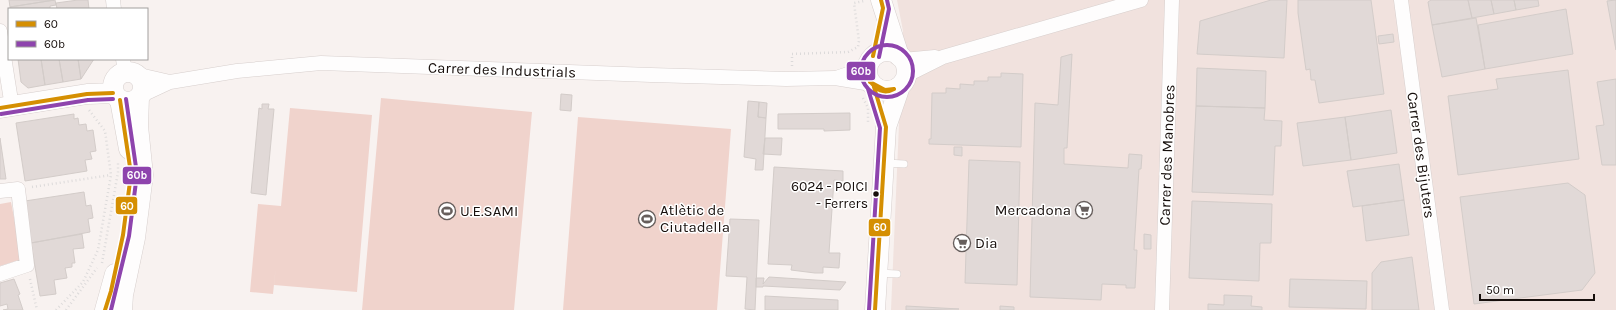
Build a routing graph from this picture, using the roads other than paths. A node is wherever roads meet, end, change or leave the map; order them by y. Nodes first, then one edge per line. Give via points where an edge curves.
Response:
1 (1141, 0) edge
2 (1172, 0) edge
3 (1401, 0) edge
4 (882, 4) edge
5 (0, 31) edge
6 (128, 69) edge
7 (902, 69) junction
8 (869, 77) junction
9 (170, 82) junction
10 (128, 96) junction
11 (6, 108) edge
12 (877, 129) junction
13 (884, 163) junction
14 (904, 164) dead end
15 (0, 191) edge
16 (877, 273) junction
17 (0, 274) edge
18 (897, 274) dead end
19 (105, 310) edge
20 (122, 310) edge
21 (875, 310) edge
22 (1162, 310) edge
23 (1442, 310) edge

1 - 7 street
2 - 22 street, Carrer des Manobres
3 - 23 street, Carrer des Bijuters
4 - 7 street
4 - 8 street
5 - 11 street
6 - 9 street, Carrer des Industrials
6 - 10 street via 114,82
6 - 10 street via 142,83 143,88
7 - 8 street via 887,92
7 - 8 street via 886,51
7 - 12 street
8 - 9 street, Carrer des Industrials via 860,70 835,78 792,79 321,63 237,71
8 - 12 street
9 - 10 street, Carrer des Industrials
10 - 11 street via 87,94
10 - 19 street via 131,174 123,235
10 - 20 street via 138,126 143,175
12 - 13 street
13 - 14 lane
13 - 16 street
15 - 17 street via 18,189 27,265
16 - 18 lane
16 - 21 street

